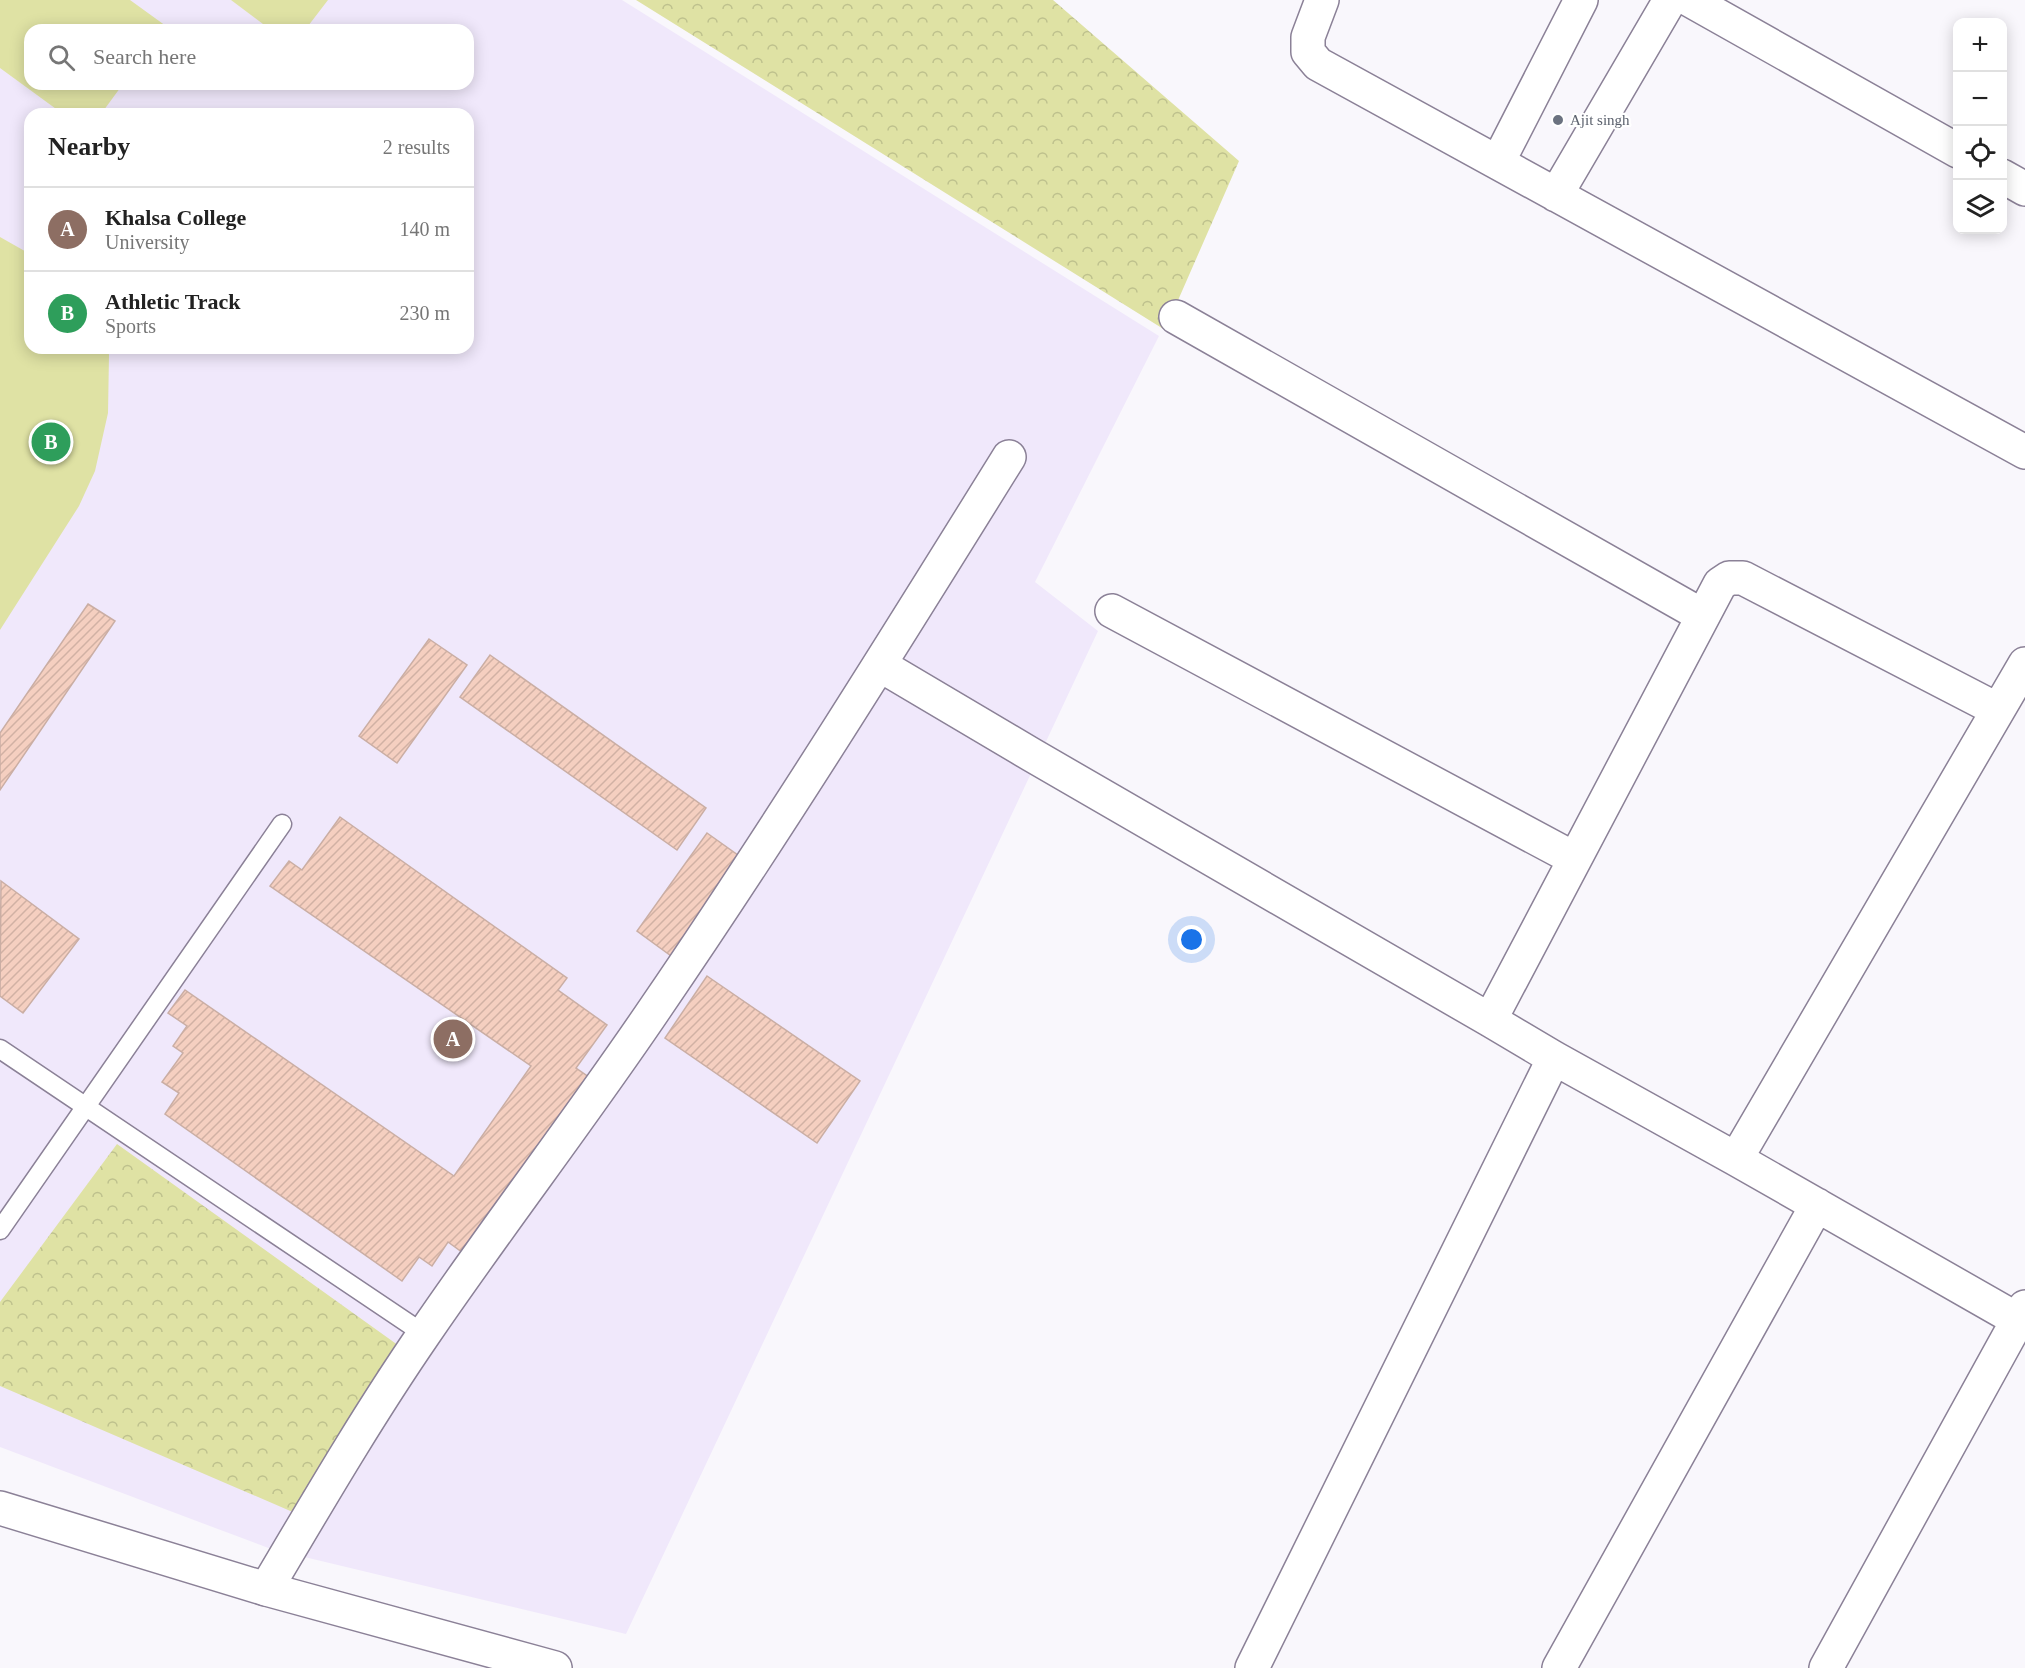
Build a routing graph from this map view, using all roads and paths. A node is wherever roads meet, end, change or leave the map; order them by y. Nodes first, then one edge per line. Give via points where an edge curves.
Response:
1 (1581, 0) edge
2 (1670, 0) edge
3 (1690, 0) edge
4 (1315, 3) edge
5 (1953, 148) edge
6 (1497, 162) junction
7 (2007, 179) edge
8 (2025, 189) edge
9 (1556, 195) junction
10 (1176, 317) dead end
11 (2025, 452) edge
12 (1009, 457) dead end
13 (1112, 610) dead end
14 (1704, 616) junction
15 (2025, 664) edge
16 (880, 665) junction
17 (1998, 710) junction
18 (282, 824) dead end
19 (1575, 859) junction
20 (1490, 1020) junction
21 (0, 1049) edge
22 (1554, 1058) junction
23 (84, 1107) junction
24 (1736, 1159) junction
25 (1817, 1205) junction
26 (0, 1230) edge
27 (2022, 1316) edge
28 (424, 1334) junction
29 (0, 1508) edge
30 (266, 1588) junction
31 (555, 1668) edge
32 (1252, 1668) edge
33 (1559, 1668) edge
34 (1826, 1668) edge

1 - 6 street
2 - 9 street
3 - 5 street
4 - 6 street via 1308,52 1318,64
6 - 9 street
7 - 8 street
9 - 11 street
10 - 14 street
12 - 16 street
13 - 19 street
14 - 17 street via 1720,584 1730,578 1743,578
14 - 19 street
15 - 17 street
16 - 20 street
16 - 28 street via 654,1010
17 - 24 street
18 - 23 lane
19 - 20 street
20 - 22 street
21 - 23 lane
22 - 24 street
22 - 32 street
23 - 26 lane
23 - 28 lane
24 - 25 street
25 - 27 street
25 - 33 street
27 - 34 street
28 - 30 street
29 - 30 street
30 - 31 street

